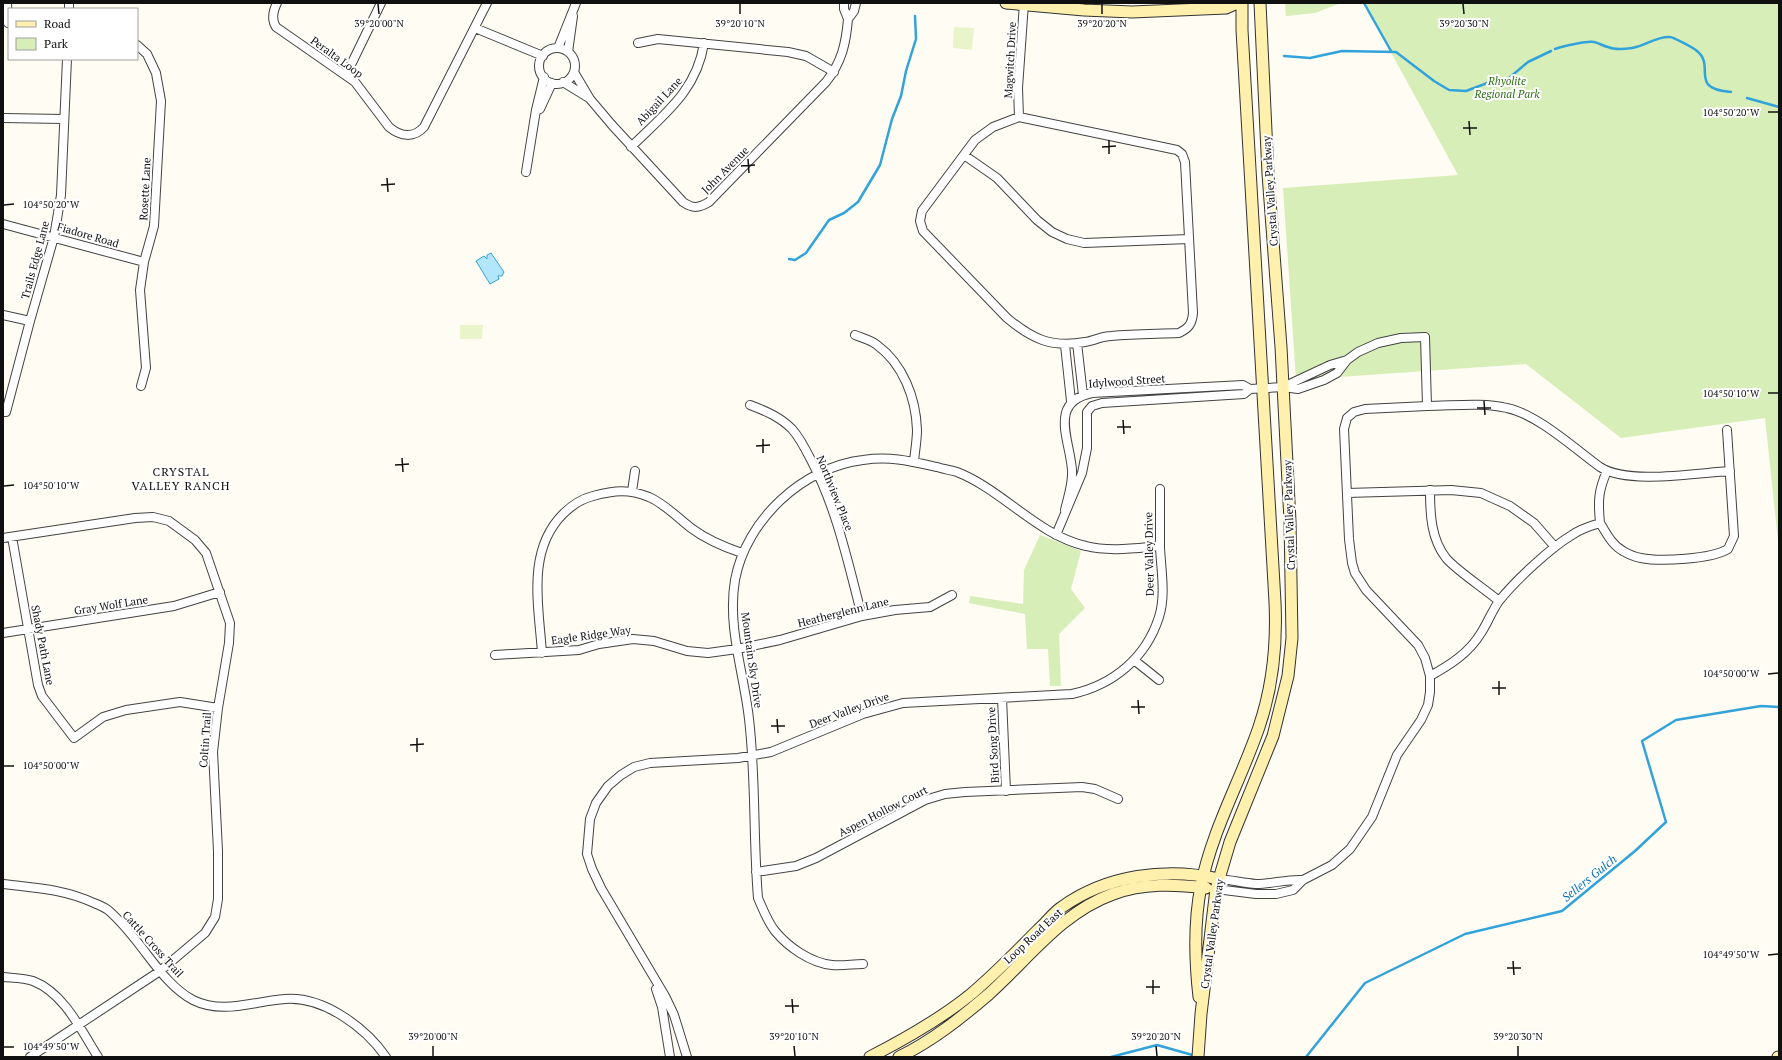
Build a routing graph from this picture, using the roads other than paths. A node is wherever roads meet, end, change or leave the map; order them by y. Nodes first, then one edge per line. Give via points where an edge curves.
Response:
1 (7, 3) edge
2 (277, 3) edge
3 (380, 3) edge
4 (486, 3) edge
5 (844, 3) edge
6 (856, 3) edge
7 (1006, 3) edge
8 (1237, 3) edge
9 (1242, 3) edge
10 (1260, 3) edge
11 (1024, 4) edge
12 (575, 7) edge
13 (848, 19) junction
14 (7, 23) edge
15 (475, 28) junction
16 (704, 43) junction
17 (638, 44) dead end
18 (138, 45) edge
19 (558, 48) junction
20 (568, 52) junction
21 (542, 56) junction
22 (67, 60) edge
23 (574, 72) junction
24 (834, 72) junction
25 (346, 75) junction
26 (544, 77) junction
27 (552, 82) junction
28 (563, 82) junction
29 (590, 99) junction
30 (3, 118) edge
31 (1020, 118) junction
32 (64, 119) junction
33 (533, 125) junction
34 (631, 147) junction
35 (964, 156) junction
36 (526, 172) dead end
37 (3, 224) edge
38 (54, 237) junction
39 (1189, 239) junction
40 (144, 262) junction
41 (3, 315) edge
42 (30, 321) junction
43 (855, 335) dead end
44 (1077, 343) junction
45 (1065, 345) junction
46 (141, 386) dead end
47 (1283, 387) junction
48 (1263, 388) junction
49 (1250, 389) junction
50 (1083, 395) junction
51 (1071, 402) junction
52 (750, 405) dead end
53 (1427, 406) junction
54 (3, 412) edge
55 (1727, 430) dead end
56 (914, 461) junction
57 (635, 471) dead end
58 (1607, 471) junction
59 (1730, 471) junction
60 (819, 475) junction
61 (1160, 489) dead end
62 (1430, 490) junction
63 (632, 491) junction
64 (1347, 493) junction
65 (1065, 510) junction
66 (1600, 523) junction
67 (1056, 535) junction
68 (12, 537) junction
69 (3, 538) edge
70 (1160, 546) junction
71 (1556, 547) junction
72 (742, 553) junction
73 (220, 592) junction
74 (952, 595) dead end
75 (1499, 601) junction
76 (862, 616) junction
77 (28, 630) junction
78 (3, 633) edge
79 (737, 650) junction
80 (542, 653) junction
81 (495, 655) dead end
82 (1134, 660) junction
83 (1430, 676) junction
84 (1159, 680) dead end
85 (1002, 698) junction
86 (218, 708) junction
87 (752, 756) junction
88 (1006, 791) junction
89 (1118, 799) dead end
90 (756, 872) junction
91 (1203, 875) junction
92 (3, 884) edge
93 (1217, 884) junction
94 (1201, 887) junction
95 (863, 964) dead end
96 (160, 971) junction
97 (3, 977) edge
98 (653, 979) junction
99 (1201, 1014) junction
100 (77, 1024) junction
101 (383, 1056) edge
102 (30, 1057) edge
103 (98, 1057) edge
104 (670, 1057) edge
105 (687, 1057) edge
106 (870, 1057) edge
107 (899, 1057) edge
108 (1198, 1057) edge

1 - 14 street
2 - 25 street, Peralta Loop via 273,12 276,27
3 - 25 street
4 - 15 street, Peralta Loop
5 - 13 street, John Avenue
6 - 13 street, John Avenue
7 - 11 main road
8 - 11 main road via 1226,8 1132,12
9 - 48 main road, Crystal Valley Parkway
10 - 47 main road, Crystal Valley Parkway
11 - 31 street, Magwitch Drive via 1018,88
12 - 19 street
12 - 20 street
13 - 24 street, John Avenue via 846,40
15 - 21 street
15 - 25 street, Peralta Loop via 424,127 415,134 394,132 358,85
16 - 17 street via 658,39
16 - 24 street via 798,54
16 - 34 street, Abigail Lane via 702,56 691,84
18 - 40 street, Rosette Lane via 147,54 156,73 161,101 154,226
19 - 20 street
19 - 21 street
20 - 23 street via 575,63
21 - 26 street via 540,67
22 - 32 street, Trails Edge Lane
23 - 28 street
23 - 29 street, John Avenue
24 - 34 street, John Avenue via 709,202 700,207 691,208 683,202
26 - 27 street
26 - 33 street
27 - 28 street
27 - 33 street
28 - 29 street, John Avenue
29 - 34 street, John Avenue
30 - 32 street
31 - 35 street via 993,127 975,140
31 - 39 street via 1177,150 1185,162
32 - 38 street, Trails Edge Lane via 60,195
33 - 36 street
35 - 39 street via 997,178 1037,220 1052,232 1067,239 1084,243
35 - 45 street via 922,211 920,221 923,231 1020,329 1035,338
37 - 38 street, Fiadore Road
38 - 40 street, Fiadore Road
38 - 42 street, Trails Edge Lane
39 - 44 street via 1193,313 1192,322 1187,329 1179,333 1109,336
40 - 46 street, Rosette Lane via 140,290 146,368
41 - 42 street
42 - 54 street, Trails Edge Lane via 6,412
43 - 56 street via 877,344 894,362 907,383 914,405 917,430
44 - 45 street
44 - 50 street
45 - 51 street
47 - 48 street, Idylwood Street
47 - 53 street, Idylwood Street via 1298,389 1324,380 1337,372 1358,352 1378,343 1401,338 1425,337
47 - 93 main road, Crystal Valley Parkway via 1290,521 1290,663 1273,736 1230,842
48 - 49 street, Idylwood Street
48 - 91 main road, Crystal Valley Parkway via 1275,602 1276,635 1273,664 1259,726
49 - 50 street, Idylwood Street via 1243,385
49 - 65 street, Idylwood Street via 1244,394 1102,403 1092,406 1087,412 1085,460 1078,485
50 - 51 street, Idylwood Street
51 - 65 street, Idylwood Street via 1065,419 1072,479
52 - 60 street, Northview Place via 774,414 792,429
53 - 58 street via 1487,405 1508,408 1540,423
53 - 64 street via 1365,409 1350,414 1344,423
55 - 59 street
56 - 60 street, Mountain Sky Drive via 882,458 861,460 840,465
56 - 67 street, Mountain Sky Drive via 954,471 975,480
57 - 63 street
58 - 59 street via 1641,477
58 - 66 street via 1601,484 1598,501
59 - 66 street via 1734,536 1728,549 1722,553 1656,560 1639,558 1612,543
60 - 72 street, Mountain Sky Drive via 786,494 763,518
60 - 76 street, Northview Place via 838,523
61 - 70 street, Deer Valley Drive
62 - 64 street
62 - 71 street via 1481,493 1510,506 1534,523
62 - 75 street via 1433,532 1447,558
63 - 72 street via 651,498 711,542
63 - 80 street via 587,497 571,506 547,534 537,572
64 - 83 street via 1349,539 1355,573 1366,590 1418,645
65 - 67 street, Idylwood Street
66 - 71 street via 1572,535
67 - 70 street, Mountain Sky Drive via 1086,546 1122,549
68 - 69 street, Coltin Trail
68 - 73 street, Coltin Trail via 135,518 152,517 169,521 196,540 206,553
68 - 77 street, Shady Path Lane
70 - 82 street, Deer Valley Drive via 1162,591 1159,616 1152,635
71 - 75 street
72 - 79 street, Mountain Sky Drive via 732,602
73 - 77 street, Gray Wolf Lane via 174,606
73 - 86 street, Coltin Trail via 227,612 230,633
74 - 76 street, Heatherglenn Lane via 930,607
75 - 83 street via 1472,646 1449,665
76 - 79 street, Heatherglenn Lane
77 - 78 street, Gray Wolf Lane
77 - 86 street, Shady Path Lane via 34,673 42,696 74,738 103,717 126,710 180,702
79 - 80 street, Eagle Ridge Way via 708,653 687,651 654,641 633,640 599,644 579,650
79 - 87 street, Mountain Sky Drive via 749,718
80 - 81 street, Eagle Ridge Way
82 - 84 street
82 - 85 street, Deer Valley Drive via 1116,676 1088,690 1072,694
83 - 93 street via 1428,705 1397,755 1372,817 1350,849 1332,865 1303,880 1293,890 1276,894 1256,894
85 - 87 street, Deer Valley Drive via 918,701 892,705 863,714 771,752
85 - 88 street, Bird Song Drive
86 - 96 street, Coltin Trail via 213,752 218,867 215,917 205,933
87 - 90 street, Mountain Sky Drive
87 - 98 street, Deer Valley Drive via 650,763 640,766 621,775 608,786 596,803 589,826 588,859 601,888
88 - 89 street, Aspen Hollow Court via 1082,787 1095,789
88 - 90 street, Aspen Hollow Court via 945,794 925,800 816,858 796,866
90 - 95 street, Mountain Sky Drive via 758,898 766,916 775,931 789,944 802,954 832,965
91 - 93 main road, Loop Road East
91 - 94 main road, Crystal Valley Parkway
91 - 106 main road, Loop Road East via 1154,874 1122,880 1092,891 1062,907 964,999 932,1024
92 - 96 street, Cattle Cross Trail via 76,895 107,909
93 - 94 main road, Loop Road East
93 - 99 main road, Crystal Valley Parkway
94 - 99 main road, Crystal Valley Parkway via 1196,957
94 - 107 main road, Loop Road East via 1172,884 1144,887 1114,894 1072,915 989,994 919,1047
96 - 100 street, Coltin Trail
96 - 101 street, Cattle Cross Trail via 192,999 207,1005 227,1008 285,999 304,999 345,1018 366,1032
97 - 100 street via 32,980 43,985 65,1005
98 - 104 street via 662,1007
98 - 105 street via 674,1015
99 - 108 main road, Crystal Valley Parkway
100 - 102 street, Coltin Trail
100 - 103 street

